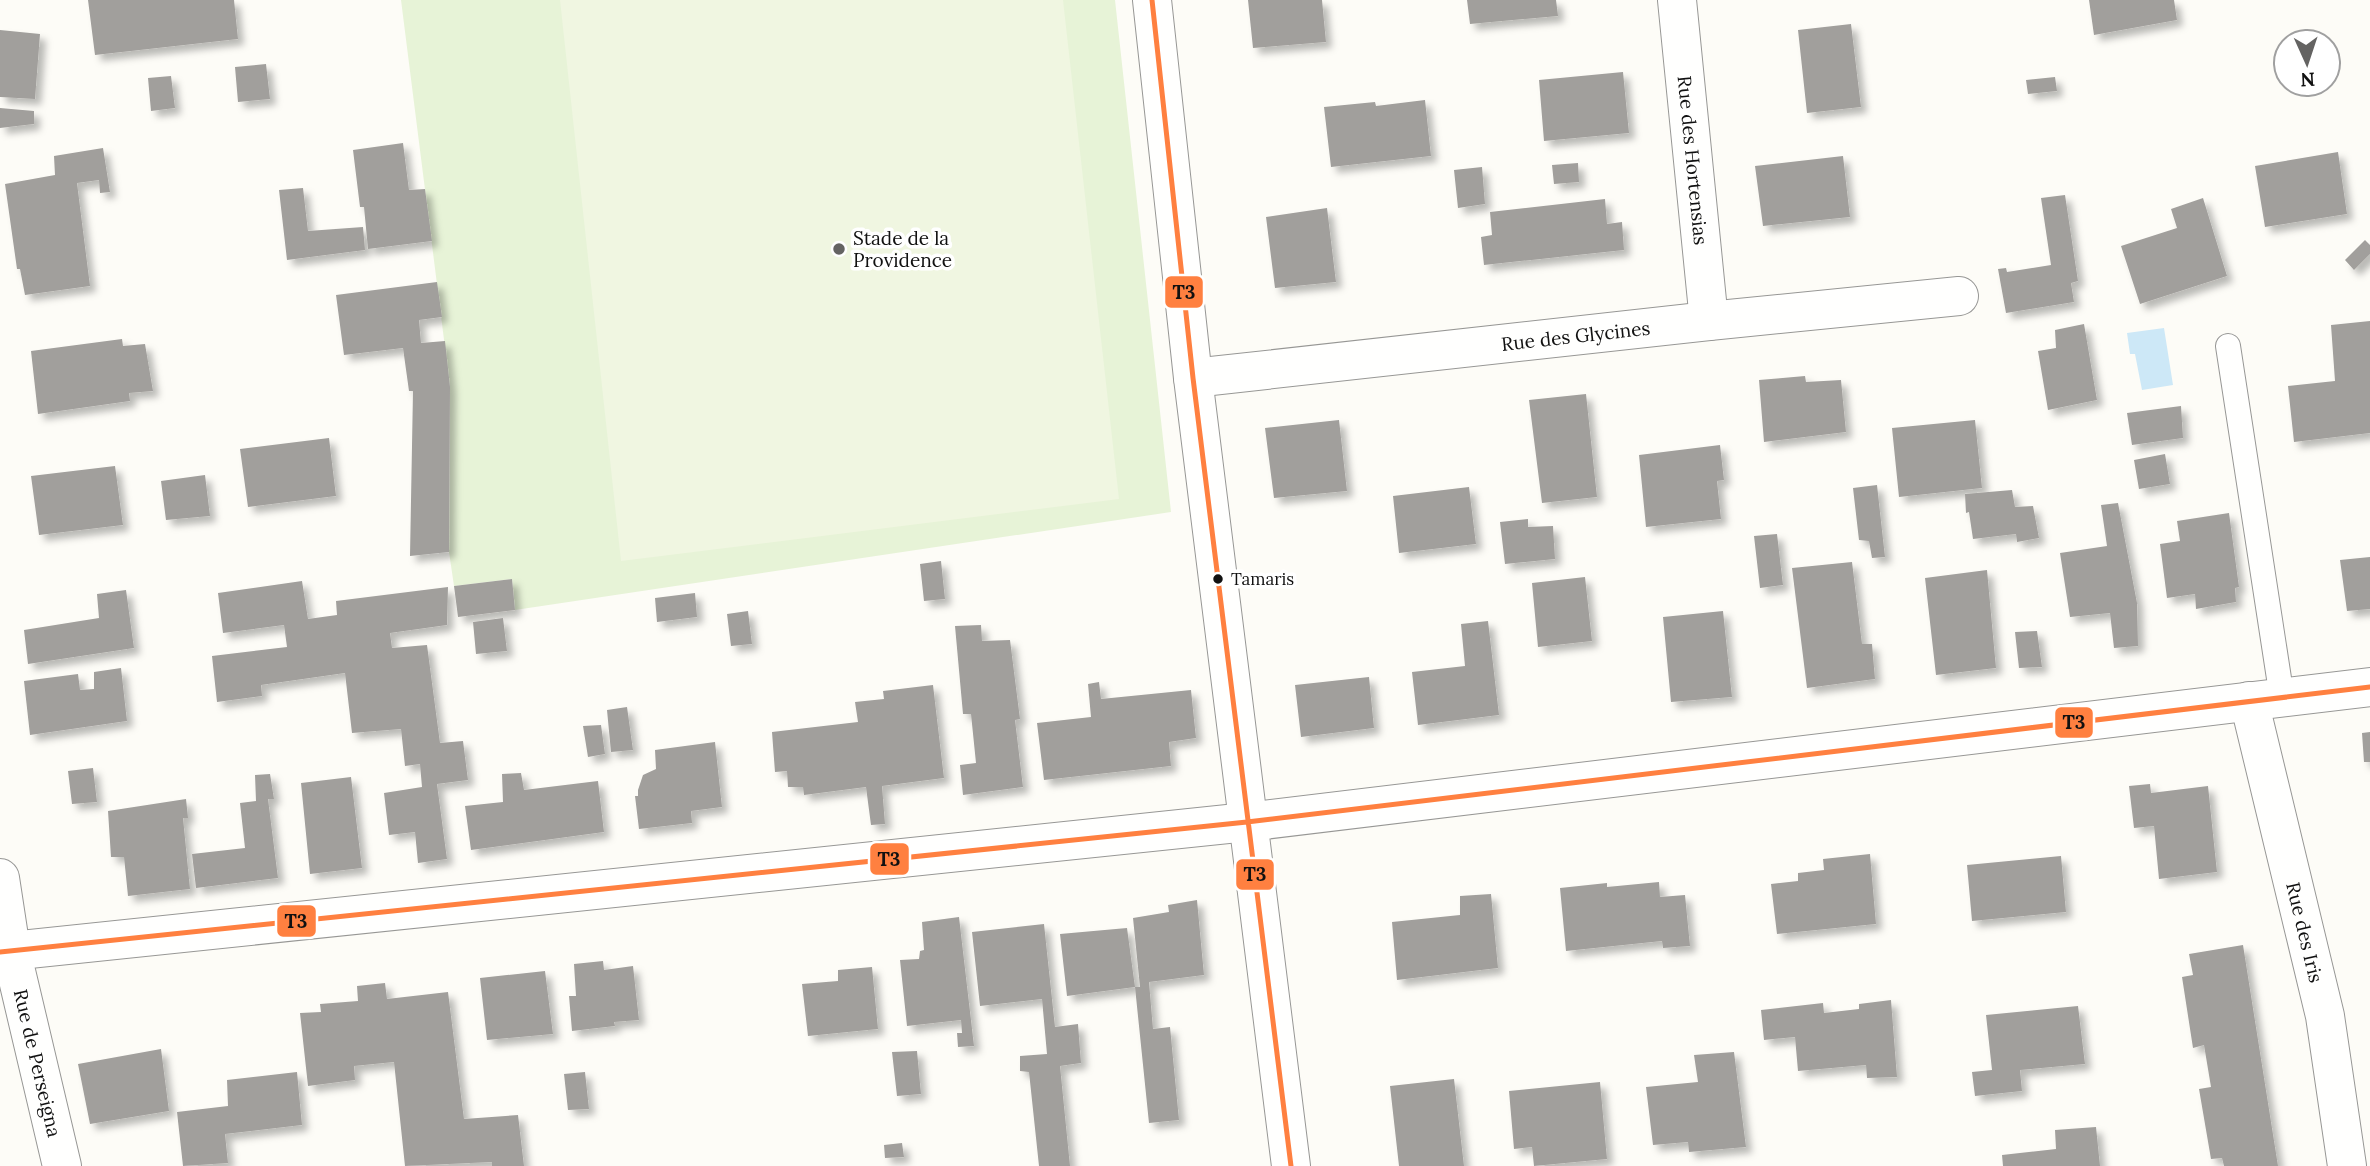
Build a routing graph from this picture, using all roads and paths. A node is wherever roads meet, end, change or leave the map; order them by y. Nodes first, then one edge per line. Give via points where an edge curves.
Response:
1 (1152, 0) edge
2 (1677, 0) edge
3 (1959, 296) dead end
4 (1709, 321) junction
5 (2228, 346) dead end
6 (1193, 378) junction
7 (2370, 687) edge
8 (2265, 700) junction
9 (1247, 822) junction
10 (0, 878) edge
11 (6, 951) edge
12 (62, 1166) edge
13 (1291, 1166) edge
14 (2347, 1166) edge

1 - 6 street
2 - 4 street, Rue des Hortensias
3 - 4 street, Rue des Glycines
4 - 6 street, Rue des Glycines
5 - 8 lane
6 - 9 street
7 - 8 street
8 - 9 street
8 - 14 street, Rue des Iris via 2325,1016
9 - 11 street
9 - 13 street
10 - 11 street, Rue de Perseigna
11 - 12 street, Rue de Perseigna

